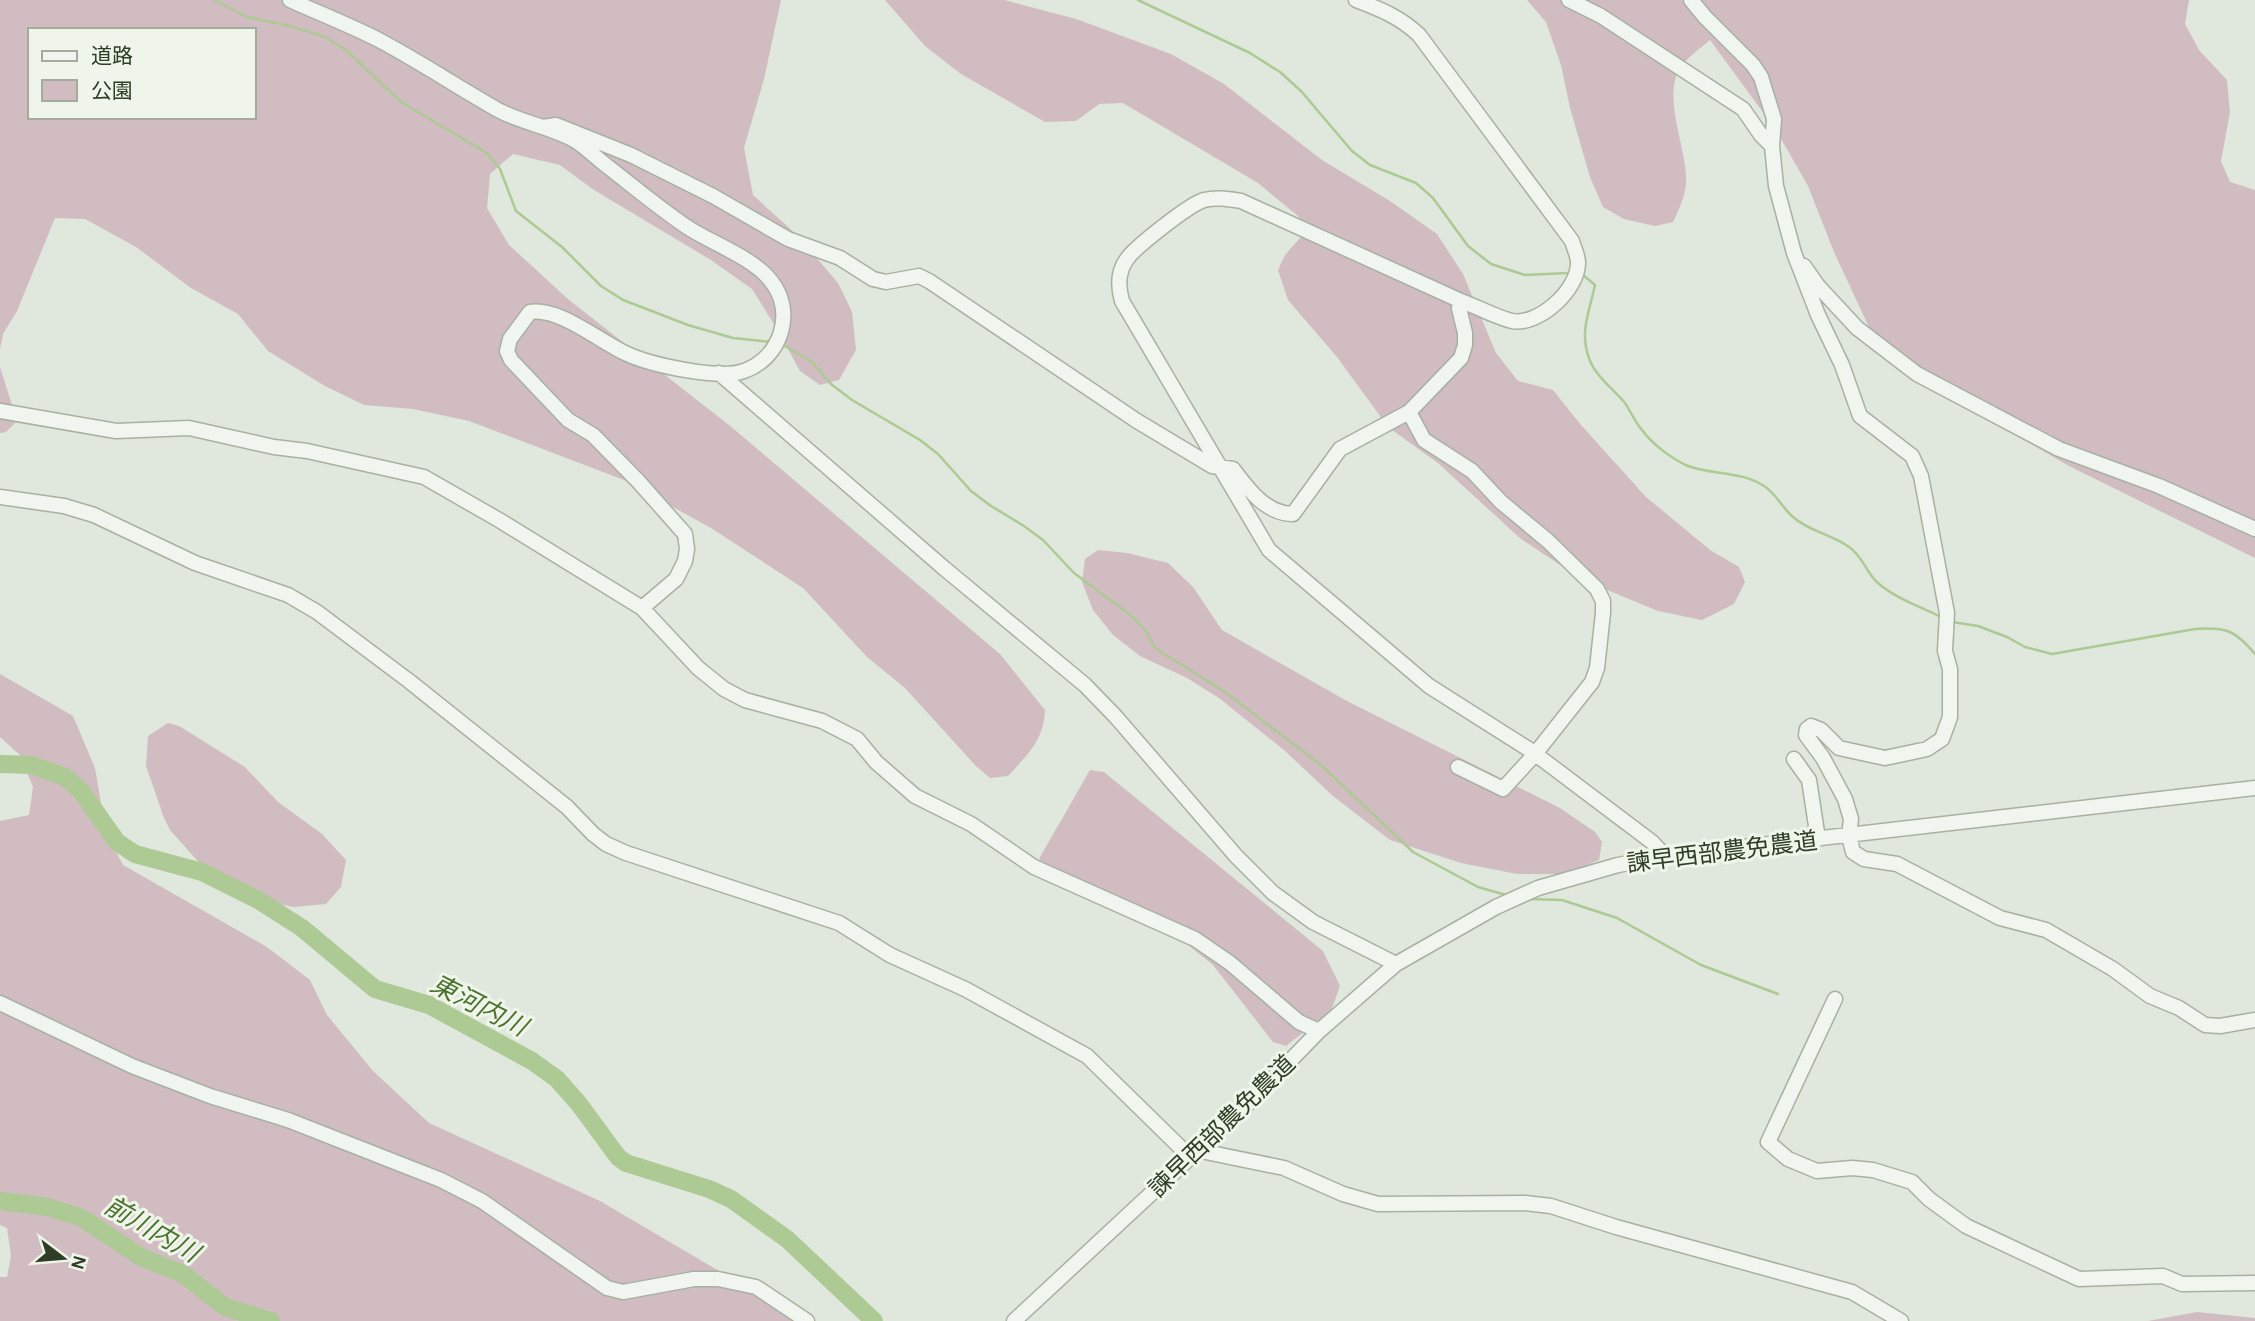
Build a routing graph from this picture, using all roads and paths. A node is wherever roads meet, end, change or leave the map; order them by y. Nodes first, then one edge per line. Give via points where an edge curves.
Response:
1 (290, 0) edge
2 (1356, 0) edge
3 (1569, 0) edge
4 (1691, 0) edge
5 (543, 127) junction
6 (1772, 146) junction
7 (1796, 258) junction
8 (1461, 301) junction
9 (719, 373) junction
10 (0, 411) edge
11 (1409, 412) junction
12 (1220, 466) junction
13 (0, 497) edge
14 (2255, 529) edge
15 (642, 608) junction
16 (1535, 754) junction
17 (1794, 759) dead end
18 (1458, 767) dead end
19 (2255, 788) edge
20 (1849, 836) junction
21 (1818, 839) junction
22 (1665, 856) junction
23 (1396, 964) junction
24 (1835, 999) dead end
25 (0, 1003) edge
26 (2255, 1020) edge
27 (1319, 1031) junction
28 (1196, 1150) junction
29 (2255, 1283) edge
30 (807, 1321) edge
31 (1014, 1321) edge
32 (1901, 1321) edge

1 - 5 street via 376,39 503,113
2 - 8 street via 1386,10 1419,35 1572,241 1578,263 1573,285 1535,318 1514,321
3 - 6 street via 1743,109
4 - 6 street via 1761,77 1774,119
5 - 9 street via 575,141 654,204 770,278 783,307 773,352 741,372
5 - 12 street via 556,125 631,155 788,239 840,258 873,279 886,282 919,276 929,281 1137,421 1212,466
6 - 7 street via 1776,186
7 - 14 street via 1857,328 1916,374 2059,449 2159,486
7 - 20 street via 1860,416 1916,463 1945,600 1950,717 1942,739 1927,749 1885,758 1839,748 1821,730 1807,729 1806,735 1845,799 1851,819
8 - 11 street via 1465,345 1461,358
8 - 12 street via 1241,201 1219,198 1186,207 1127,258 1119,289
9 - 15 street via 662,366 627,354 541,310 530,312 510,340 507,351 511,360 568,420 593,435 685,534 685,561 676,579
9 - 23 street via 1085,685 1273,893 1313,922
10 - 15 street via 116,431 188,428 424,477
11 - 12 street via 1340,449 1293,514 1271,508 1233,469
11 - 16 street via 1424,440 1472,471 1587,579 1603,601 1592,682
12 - 16 street via 1269,550 1429,686
13 - 28 street via 94,515 195,563 288,595 409,681 567,807 606,844 839,923 890,955 965,989 1087,1056 1185,1152
15 - 27 street via 724,689 745,700 822,721 857,739 915,796 971,824 1034,867 1195,939 1298,1022
16 - 18 street via 1503,789
16 - 22 street
17 - 21 street via 1809,780
19 - 20 street, 諫早西部農免農道
20 - 21 street, 諫早西部農免農道
20 - 26 street via 1853,852 1864,859 1897,864 2000,918 2046,930 2205,1025
21 - 22 street, 諫早西部農免農道
22 - 23 street, 諫早西部農免農道 via 1538,888
23 - 27 street, 諫早西部農免農道
24 - 29 street via 1768,1142 1788,1159 1817,1171 1873,1170 1912,1182 1966,1226 2079,1279 2163,1276 2182,1284
25 - 30 street via 132,1066 441,1180 482,1201 607,1288 623,1292 718,1279 756,1287
27 - 28 street, 諫早西部農免農道
28 - 31 street, 諫早西部農免農道
28 - 32 street via 1284,1168 1378,1204 1550,1206 1852,1292

